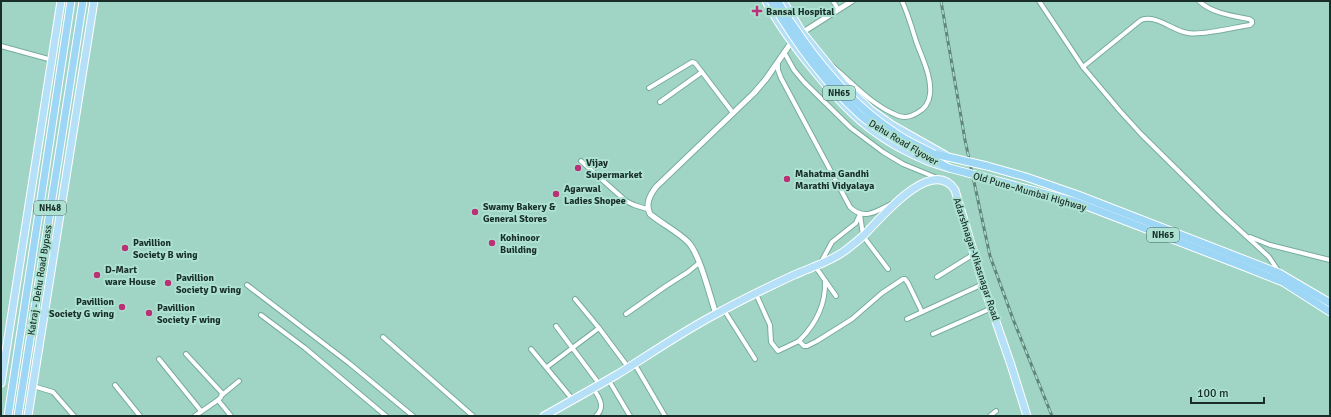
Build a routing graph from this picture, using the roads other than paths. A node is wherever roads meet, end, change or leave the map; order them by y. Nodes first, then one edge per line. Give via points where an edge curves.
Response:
1 (61, 1) edge
2 (71, 1) edge
3 (83, 1) edge
4 (94, 1) edge
5 (766, 1) edge
6 (771, 1) edge
7 (778, 1) edge
8 (783, 1) edge
9 (833, 1) edge
10 (852, 1) edge
11 (902, 1) edge
12 (1039, 1) edge
13 (1200, 1) edge
14 (838, 9) junction
15 (802, 32) junction
16 (791, 42) junction
17 (1, 46) edge
18 (784, 52) junction
19 (822, 56) junction
20 (52, 60) junction
21 (778, 62) junction
22 (1082, 67) junction
23 (702, 72) junction
24 (649, 88) dead end
25 (660, 102) dead end
26 (733, 113) junction
27 (933, 156) junction
28 (948, 156) junction
29 (581, 161) dead end
30 (987, 166) joint
31 (949, 168) junction
32 (939, 179) junction
33 (897, 201) junction
34 (647, 209) junction
35 (860, 214) junction
36 (863, 236) junction
37 (1246, 236) junction
38 (974, 254) junction
39 (1330, 260) edge
40 (699, 263) junction
41 (817, 265) junction
42 (888, 269) dead end
43 (1279, 273) junction
44 (937, 277) dead end
45 (825, 281) junction
46 (1283, 282) junction
47 (983, 284) junction
48 (247, 285) dead end
49 (756, 294) junction
50 (836, 296) dead end
51 (575, 299) dead end
52 (1330, 303) edge
53 (992, 308) junction
54 (724, 310) junction
55 (922, 312) junction
56 (1330, 312) edge
57 (626, 314) dead end
58 (716, 314) junction
59 (262, 315) dead end
60 (907, 319) dead end
61 (556, 326) dead end
62 (599, 328) junction
63 (933, 334) dead end
64 (383, 337) dead end
65 (799, 341) junction
66 (573, 348) junction
67 (531, 349) dead end
68 (186, 354) dead end
69 (159, 359) dead end
70 (755, 359) dead end
71 (634, 363) junction
72 (547, 367) junction
73 (628, 368) junction
74 (608, 379) junction
75 (238, 381) dead end
76 (1, 383) edge
77 (116, 385) dead end
78 (33, 386) junction
79 (596, 386) junction
80 (222, 395) junction
81 (218, 400) junction
82 (573, 400) junction
83 (996, 411) dead end
84 (198, 414) edge
85 (8, 416) edge
86 (18, 416) edge
87 (28, 416) edge
88 (74, 416) edge
89 (140, 416) edge
90 (231, 416) edge
91 (386, 416) edge
92 (413, 416) edge
93 (472, 416) edge
94 (544, 416) edge
95 (596, 416) edge
96 (630, 416) edge
97 (665, 416) edge
98 (990, 416) edge
99 (1027, 416) edge

1 - 20 main road
2 - 85 highway, Katraj - Dehu Road Bypass / NH48
3 - 86 highway, Katraj - Dehu Road Bypass / NH48
4 - 78 main road
5 - 16 main road
6 - 27 highway, Dehu Road Flyover / NH65, bridge via 811,61 860,114 888,135
7 - 27 highway, Dehu Road Flyover / NH65, bridge via 825,69 857,104 896,134
8 - 15 main road
9 - 14 street
10 - 14 street
11 - 19 street via 930,85 928,102 921,111 909,116 892,112 864,94
12 - 22 street
13 - 22 street via 1212,10 1249,19 1252,23 1190,34 1180,32 1152,18 1146,18
14 - 15 street
15 - 16 street
15 - 19 main road
16 - 18 street
16 - 31 main road via 838,100 861,122 900,148 935,165
17 - 20 street
18 - 21 street
18 - 32 street via 804,82 851,128 903,164
19 - 28 main road via 843,83 871,110 897,129
20 - 76 main road
21 - 26 street via 758,88
21 - 35 street via 781,78 850,207
22 - 37 street via 1142,134
23 - 24 street via 692,62
23 - 25 street
23 - 26 street
26 - 34 street via 656,187 651,193
27 - 28 highway, Dehu Road Flyover / NH65
27 - 31 highway, Dehu Road Flyover / NH65
28 - 30 highway, Dehu Road Flyover, bridge
29 - 34 street via 626,201
30 - 43 highway, Old Pune–Mumbai Highway / NH65 via 1078,195
31 - 46 highway, Old Pune–Mumbai Highway / NH65, bridge via 1076,202
32 - 33 main road via 915,187
32 - 38 main road, Adarshnagar-Vikasnagar Road via 951,184 955,190
33 - 35 street via 876,212
33 - 36 main road
34 - 40 street via 689,243
35 - 36 street
35 - 41 street via 856,222 832,242
36 - 41 main road via 832,260
36 - 42 street
37 - 39 street via 1270,245
37 - 43 street via 1269,257
38 - 44 street
38 - 47 main road, Adarshnagar-Vikasnagar Road
40 - 57 street
40 - 58 street
41 - 45 street
41 - 49 main road
43 - 46 street
43 - 52 highway, Old Pune–Mumbai Highway / NH65
45 - 50 street
45 - 65 street via 826,289 818,316
46 - 56 highway, Old Pune–Mumbai Highway / NH65
47 - 53 main road, Adarshnagar-Vikasnagar Road
47 - 55 street
48 - 92 street
49 - 54 main road
49 - 65 street via 770,325 771,342 778,351
51 - 62 street
53 - 63 street
53 - 99 main road, Adarshnagar-Vikasnagar Road
54 - 58 main road
54 - 70 street
55 - 60 street
55 - 65 street via 908,282 903,279 852,319 817,341 804,346
58 - 71 main road
59 - 91 street
61 - 66 street
62 - 66 street
62 - 73 street
64 - 93 street
66 - 72 street
66 - 79 street
67 - 72 street
68 - 80 street
69 - 84 street
71 - 73 main road
71 - 97 street
72 - 82 street
73 - 74 main road
74 - 79 main road
74 - 96 street
75 - 80 street
77 - 89 street
78 - 87 main road
78 - 88 street via 53,392
79 - 82 main road
79 - 95 street via 602,406
80 - 81 street
81 - 84 street
81 - 90 street
82 - 94 main road
83 - 98 street

